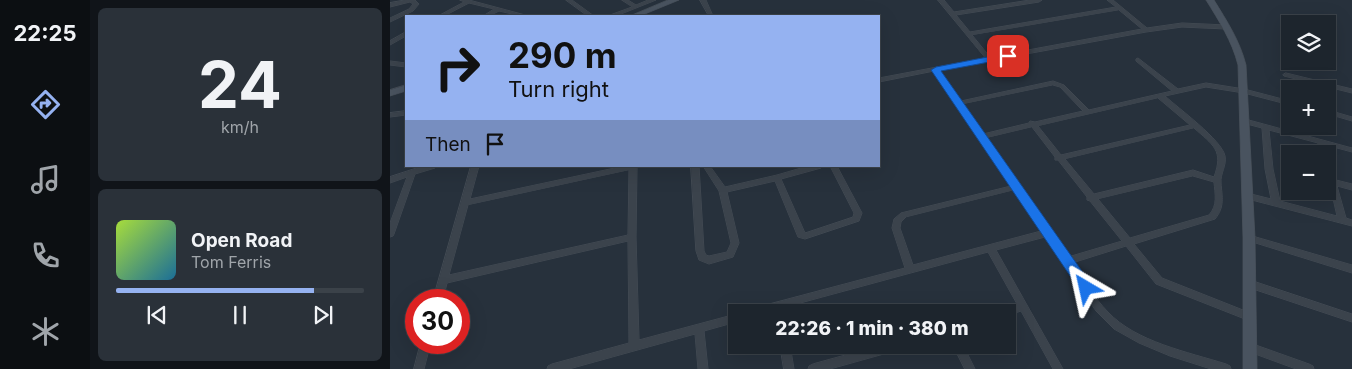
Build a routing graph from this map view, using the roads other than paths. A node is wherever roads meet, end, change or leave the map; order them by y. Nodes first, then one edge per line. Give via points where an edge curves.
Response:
1 (412, 0) edge
2 (569, 0) edge
3 (625, 0) edge
4 (653, 0) edge
5 (675, 0) edge
6 (703, 0) edge
7 (941, 0) edge
8 (1039, 0) edge
9 (1112, 0) edge
10 (1210, 0) edge
11 (465, 1) edge
12 (390, 5) edge
13 (636, 7) junction
14 (1120, 8) junction
15 (498, 9) junction
16 (954, 14) junction
17 (442, 15) edge
18 (487, 15) edge
19 (522, 15) edge
20 (590, 15) edge
21 (615, 15) edge
22 (637, 15) edge
23 (711, 15) edge
24 (390, 20) edge
25 (1226, 27) junction
26 (1146, 30) junction
27 (969, 34) junction
28 (405, 35) edge
29 (390, 43) edge
30 (989, 60) junction
31 (1138, 60) dead end
32 (390, 63) edge
33 (403, 65) edge
34 (936, 70) junction
35 (1286, 75) dead end
36 (880, 80) edge
37 (405, 88) edge
38 (1244, 90) junction
39 (1176, 91) junction
40 (1352, 91) edge
41 (390, 93) edge
42 (1159, 95) junction
43 (1281, 100) edge
44 (960, 103) junction
45 (1087, 111) junction
46 (405, 113) edge
47 (1336, 114) edge
48 (390, 115) edge
49 (1352, 119) edge
50 (1245, 121) junction
51 (1032, 123) junction
52 (1195, 126) junction
53 (1265, 126) junction
54 (983, 136) junction
55 (1321, 142) junction
56 (1322, 145) edge
57 (1352, 150) edge
58 (1058, 158) junction
59 (429, 167) edge
60 (475, 167) edge
61 (633, 167) edge
62 (695, 167) edge
63 (707, 167) edge
64 (815, 167) edge
65 (835, 167) edge
66 (412, 173) junction
67 (777, 178) junction
68 (390, 180) edge
69 (1218, 180) junction
70 (1336, 183) edge
71 (1016, 187) junction
72 (1352, 187) edge
73 (723, 190) junction
74 (1336, 195) edge
75 (1246, 196) junction
76 (1090, 198) junction
77 (465, 203) junction
78 (1276, 203) junction
79 (1342, 220) junction
80 (1352, 223) edge
81 (392, 226) edge
82 (1047, 233) junction
83 (390, 234) edge
84 (632, 237) junction
85 (1250, 238) junction
86 (1127, 243) junction
87 (992, 248) junction
88 (1066, 261) junction
89 (910, 269) junction
90 (1352, 270) edge
91 (443, 280) junction
92 (1250, 284) junction
93 (441, 289) edge
94 (794, 304) edge
95 (1022, 307) junction
96 (1016, 309) edge
97 (1250, 317) junction
98 (1352, 318) edge
99 (728, 320) edge
100 (699, 328) junction
101 (634, 346) junction
102 (1250, 348) junction
103 (423, 354) edge
104 (786, 354) edge
105 (866, 354) edge
106 (962, 354) edge
107 (1285, 365) edge
108 (419, 369) edge
109 (552, 369) edge
110 (703, 369) edge
111 (789, 369) edge
112 (813, 369) edge
113 (970, 369) edge
114 (1058, 369) edge
115 (1226, 369) edge
116 (1250, 369) edge
117 (1309, 369) edge

1 - 12 street
1 - 24 street via 416,4 411,10
2 - 20 street
3 - 13 street
4 - 13 street
5 - 22 street
6 - 23 street
7 - 16 street
8 - 16 street
9 - 14 street
10 - 25 street
11 - 15 street
11 - 17 street
13 - 21 street
14 - 26 street
14 - 27 street
15 - 18 street
15 - 19 street
16 - 27 street
25 - 26 street via 1182,25
25 - 38 street via 1241,56
26 - 30 street
27 - 30 street
28 - 29 street
30 - 34 street
31 - 39 street
32 - 33 street
34 - 36 street
34 - 44 street
35 - 40 street
37 - 41 street
38 - 39 street via 1206,85
38 - 43 street
38 - 50 street
39 - 42 street
42 - 45 street
42 - 52 street
44 - 45 street via 1053,83 1062,86
44 - 54 street
45 - 51 street
46 - 48 street
47 - 49 street
50 - 53 street
50 - 75 street
51 - 54 street
51 - 58 street
52 - 58 street
52 - 69 street via 1222,155
53 - 55 street
53 - 78 street
54 - 71 street
55 - 56 street
55 - 57 street
58 - 76 street
59 - 66 street
60 - 77 street
61 - 77 street
61 - 84 street
62 - 73 street via 702,258 709,260 730,255 735,244
63 - 73 street
64 - 67 street
65 - 67 street via 858,213 856,219 805,236 800,235
66 - 68 street
66 - 81 street
67 - 73 street
69 - 76 street via 1193,173
69 - 86 street via 1220,205 1212,217
70 - 72 street
71 - 82 street
71 - 89 street via 904,215 896,220
74 - 79 street
75 - 78 street
75 - 85 street
76 - 86 street
77 - 91 street
78 - 79 street
79 - 80 street
81 - 83 street
82 - 87 street
82 - 88 street
84 - 91 street
84 - 101 street
85 - 90 street
85 - 92 street
86 - 88 street
86 - 97 street via 1162,284
87 - 89 street
87 - 95 street
88 - 115 street via 1115,325 1152,344
89 - 94 street
91 - 93 street
92 - 97 street
92 - 98 street
95 - 96 street
95 - 114 street
97 - 102 street
99 - 100 street
100 - 101 street
100 - 110 street
101 - 109 street
102 - 107 street
102 - 116 street
103 - 108 street
104 - 111 street
105 - 112 street
106 - 113 street
107 - 117 street

